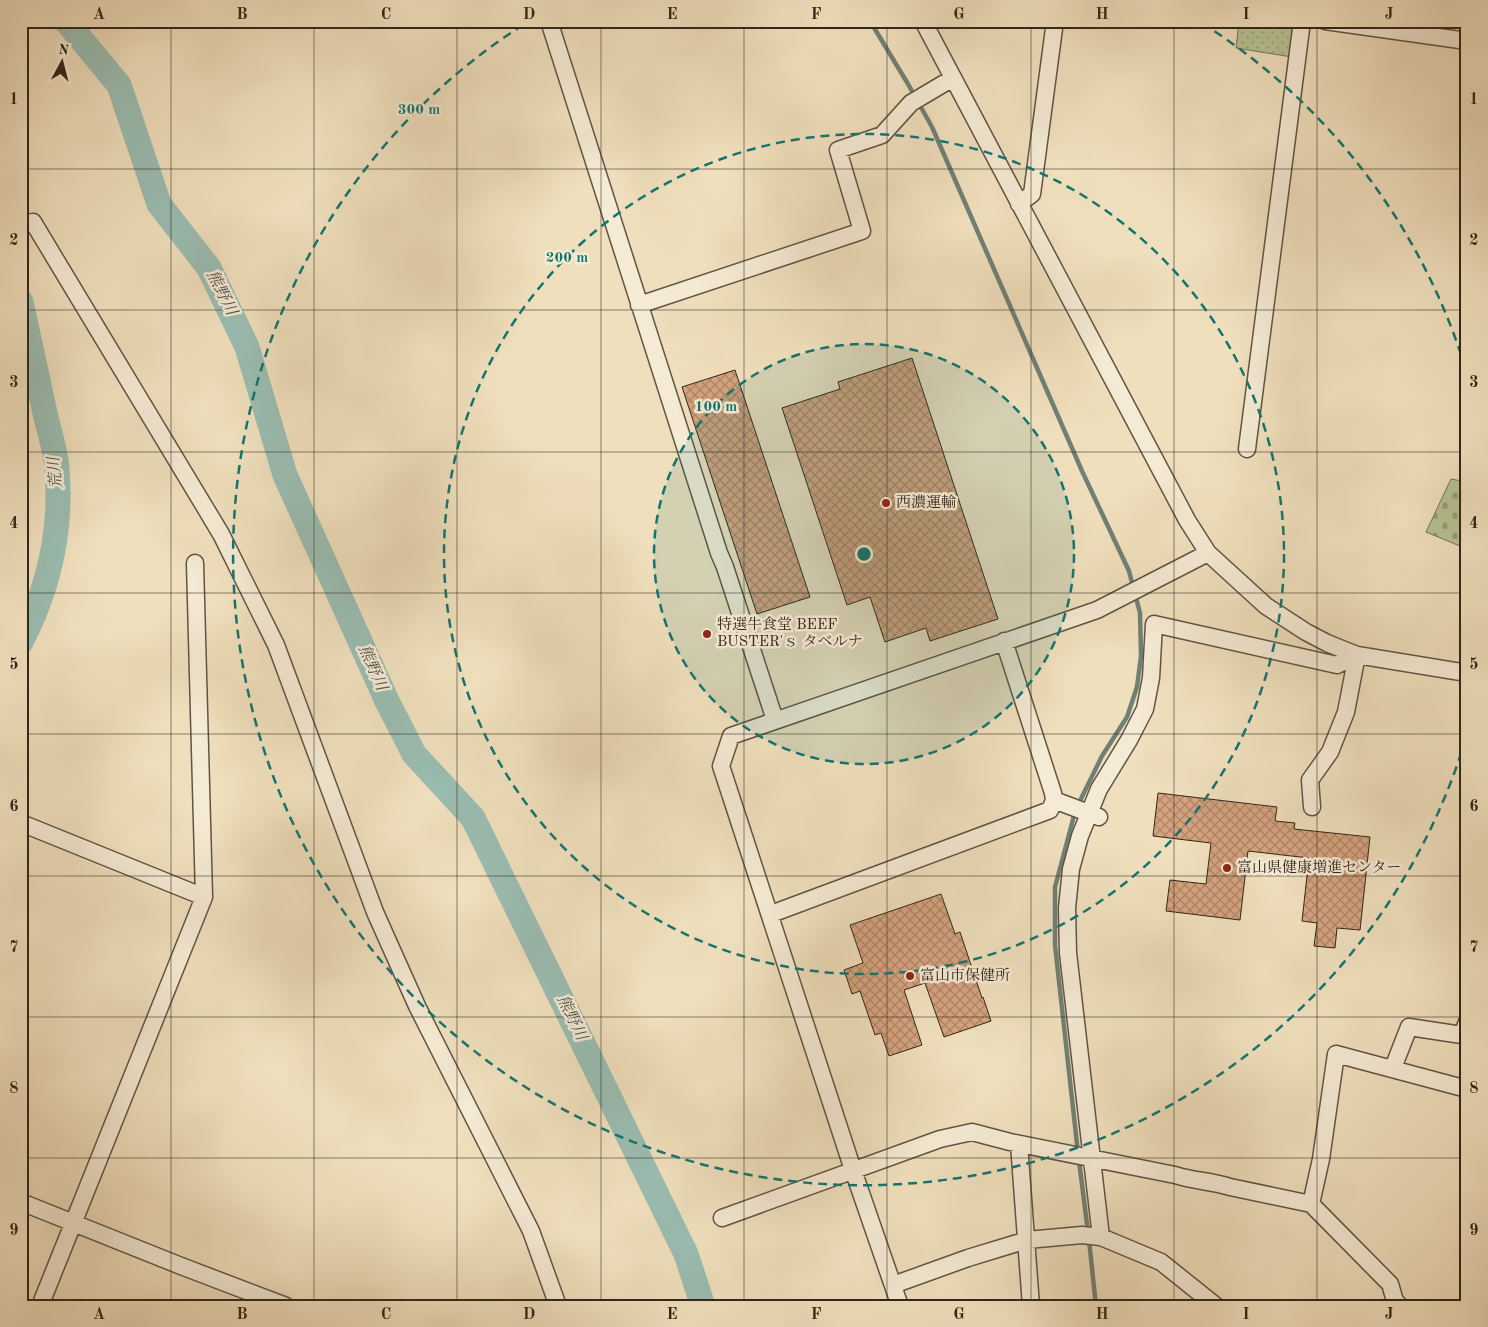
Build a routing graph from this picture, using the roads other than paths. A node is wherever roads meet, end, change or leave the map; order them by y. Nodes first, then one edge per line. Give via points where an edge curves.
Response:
1 (549, 21) edge
2 (923, 21) edge
3 (1055, 21) edge
4 (1302, 21) edge
5 (1325, 21) edge
6 (1467, 41) edge
7 (953, 78) junction
8 (1019, 204) junction
9 (21, 224) edge
10 (639, 305) junction
11 (1247, 449) dead end
12 (1208, 553) junction
13 (195, 563) dead end
14 (1004, 641) junction
15 (1357, 655) junction
16 (1467, 673) edge
17 (775, 720) junction
18 (1054, 800) junction
19 (1312, 807) dead end
20 (1094, 815) junction
21 (21, 823) edge
22 (204, 897) junction
23 (771, 914) junction
24 (1467, 1022) edge
25 (1392, 1068) junction
26 (1467, 1089) edge
27 (1019, 1144) junction
28 (1092, 1158) junction
29 (853, 1170) junction
30 (21, 1202) edge
31 (1311, 1204) junction
32 (722, 1218) dead end
33 (73, 1222) junction
34 (1101, 1237) junction
35 (1027, 1240) junction
36 (892, 1285) junction
37 (551, 1286) junction
38 (40, 1306) edge
39 (286, 1306) edge
40 (549, 1306) edge
41 (558, 1306) edge
42 (900, 1306) edge
43 (1031, 1306) edge
44 (1216, 1306) edge
45 (1400, 1306) edge

1 - 10 street
2 - 7 street
3 - 8 street via 1032,194
4 - 11 street
5 - 6 street
7 - 8 street
7 - 10 street via 911,103 882,135 838,150 862,231
8 - 12 street via 1186,520
9 - 37 street via 33,222 221,534 276,644 379,921 417,1006 531,1231
10 - 17 street
12 - 14 street via 1098,610
12 - 15 street via 1266,606 1306,632
13 - 22 street
14 - 17 street
14 - 18 street
15 - 16 street
15 - 19 street via 1346,712 1330,752 1310,780
15 - 20 street via 1337,665 1154,624 1152,678 1145,709 1099,790
17 - 23 street via 731,736 721,766
18 - 20 street
18 - 23 street via 1050,810
20 - 28 street via 1080,836 1071,869 1067,908 1068,953
21 - 22 street
22 - 33 street
23 - 29 street
24 - 25 street via 1462,1035 1409,1028
25 - 26 street
25 - 31 street via 1336,1054
27 - 28 street
27 - 29 street via 972,1132 940,1139
27 - 35 street
28 - 31 street
28 - 34 street
29 - 32 street
29 - 36 street
30 - 33 street
31 - 45 street via 1390,1284
33 - 38 street
33 - 39 street
34 - 35 street via 1082,1235
34 - 44 street via 1160,1262
35 - 36 street
35 - 43 street
36 - 42 street
37 - 40 street
37 - 41 street

